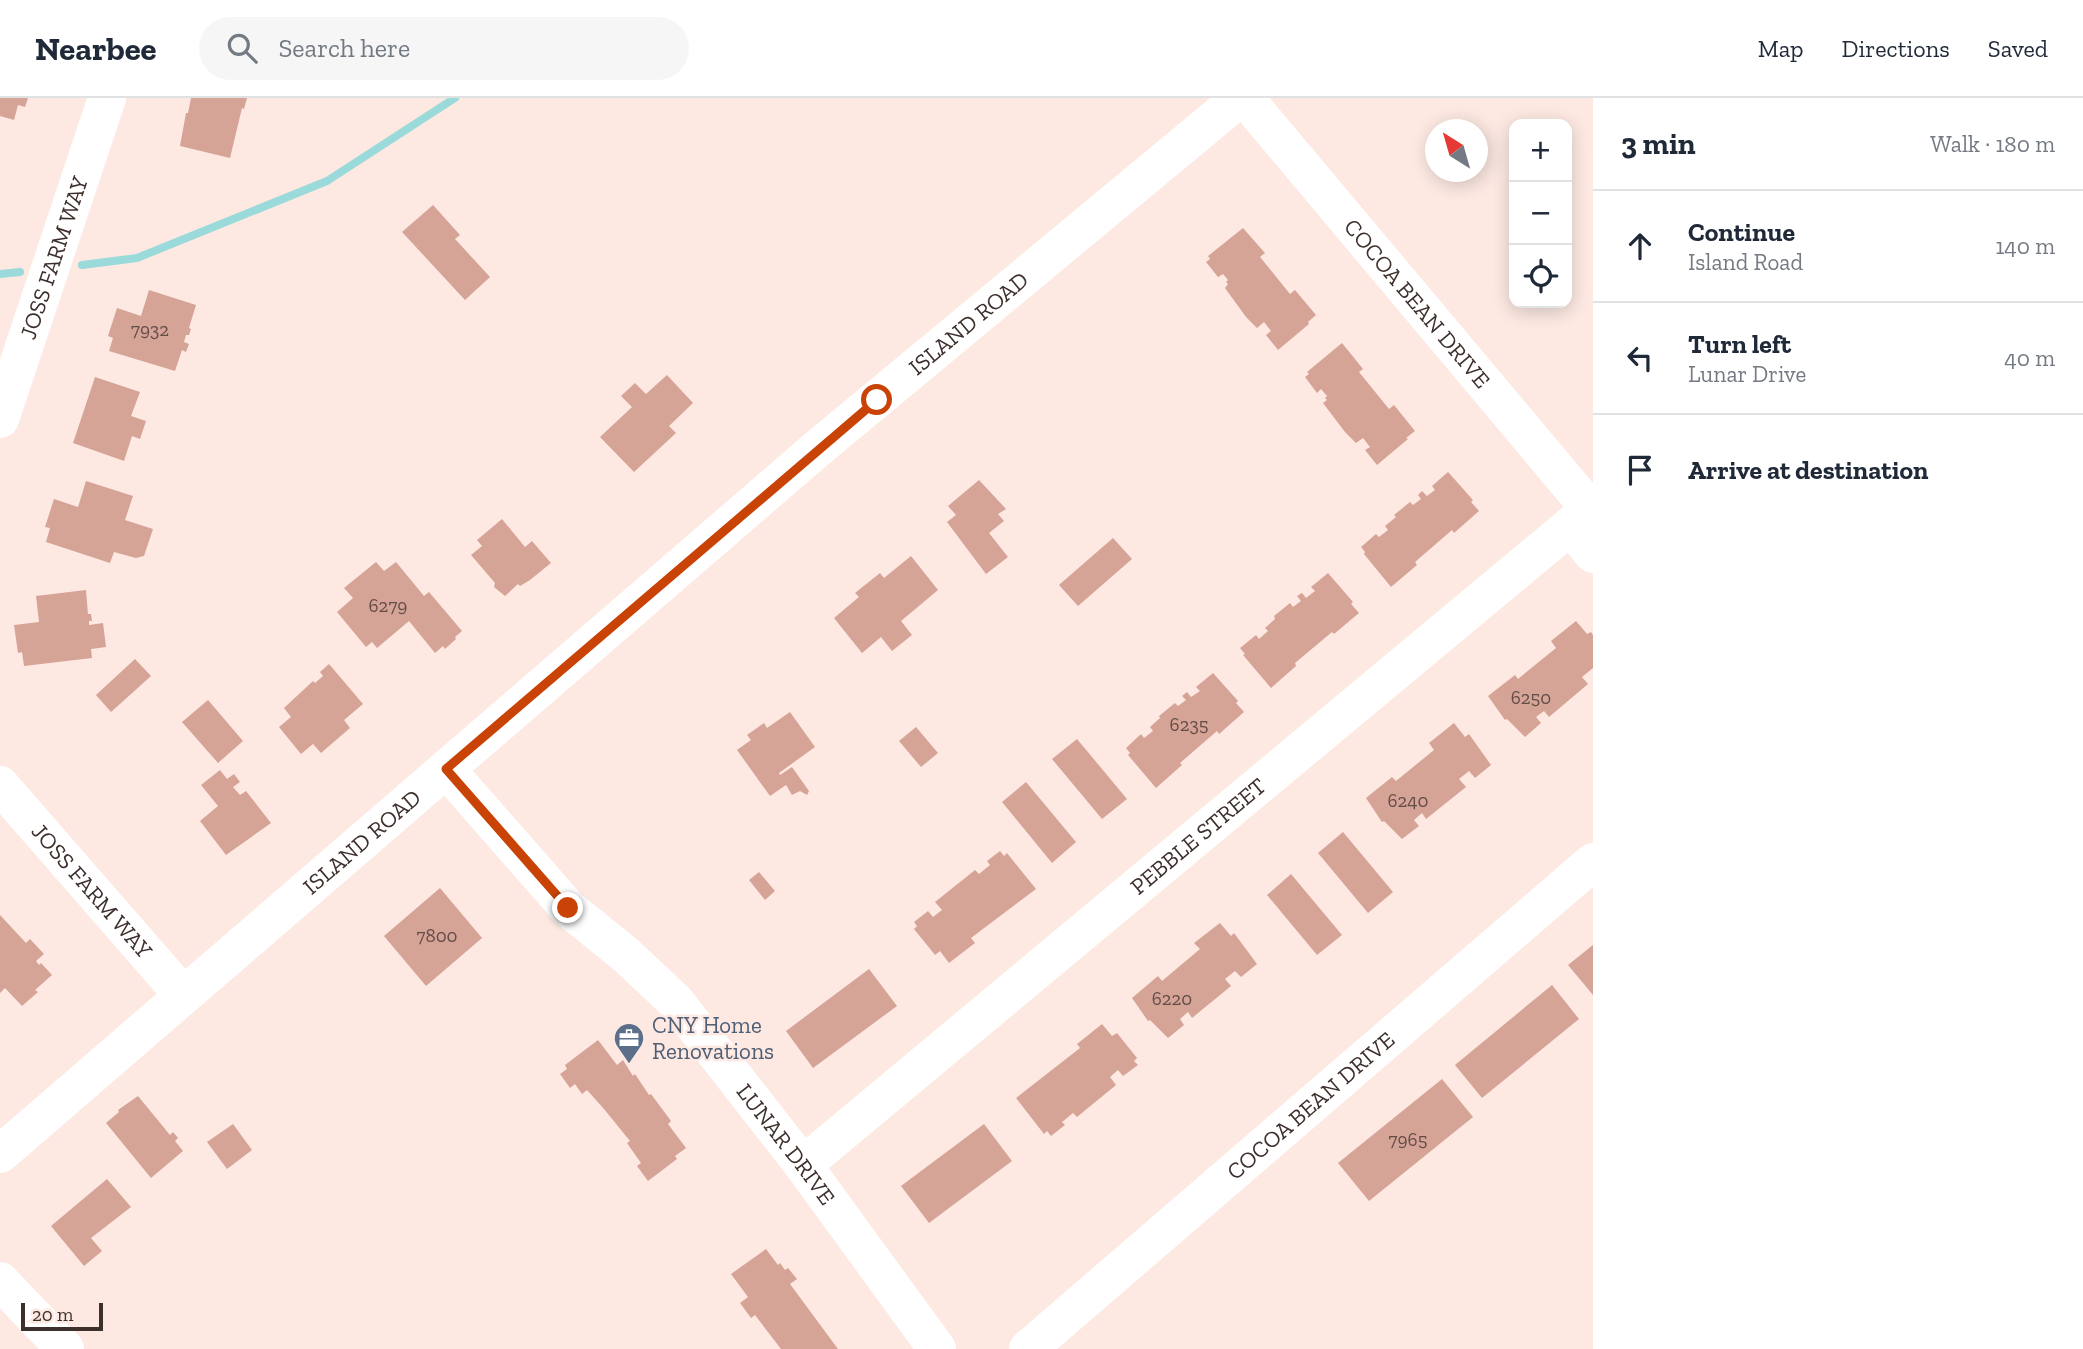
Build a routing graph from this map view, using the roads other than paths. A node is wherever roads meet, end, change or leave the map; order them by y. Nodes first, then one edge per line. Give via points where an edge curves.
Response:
1 (107, 98) edge
2 (1242, 98) edge
3 (0, 419) edge
4 (1587, 524) edge
5 (446, 769) junction
6 (0, 785) edge
7 (1593, 862) edge
8 (183, 995) junction
9 (0, 1154) edge
10 (803, 1165) junction
11 (0, 1281) edge
12 (65, 1349) edge
13 (937, 1349) edge
14 (1028, 1349) edge

1 - 3 street, JOSS FARM WAY
2 - 4 street, COCOA BEAN DRIVE
2 - 5 street, ISLAND ROAD via 818,448
4 - 10 street, PEBBLE STREET
5 - 8 street, ISLAND ROAD
5 - 10 street, LUNAR DRIVE via 568,908 675,1001
6 - 8 street, JOSS FARM WAY
7 - 14 street, COCOA BEAN DRIVE
8 - 9 street, ISLAND ROAD
10 - 13 street, LUNAR DRIVE
11 - 12 street

